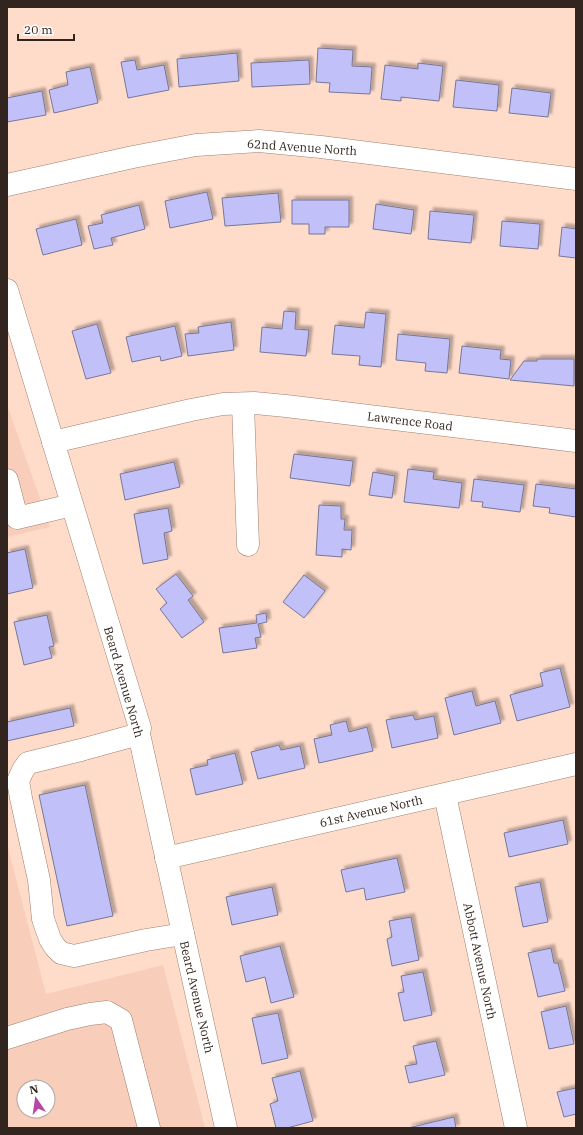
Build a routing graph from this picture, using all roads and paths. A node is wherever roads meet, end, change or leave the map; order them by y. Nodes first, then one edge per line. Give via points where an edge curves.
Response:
1 (576, 179) edge
2 (7, 185) edge
3 (7, 290) edge
4 (243, 404) junction
5 (576, 441) edge
6 (53, 442) junction
7 (7, 480) edge
8 (72, 506) junction
9 (12, 519) edge
10 (248, 545) dead end
11 (139, 734) junction
12 (576, 764) edge
13 (445, 795) junction
14 (166, 858) junction
15 (183, 934) junction
16 (7, 1038) edge
17 (149, 1128) edge
18 (226, 1128) edge
19 (516, 1128) edge

1 - 2 street, 62nd Avenue North via 329,148 259,142 196,145
3 - 6 street, Beard Avenue North
4 - 5 street, Lawrence Road via 286,406
4 - 6 street, Lawrence Road via 223,404 191,410
4 - 10 street
6 - 8 street, Beard Avenue North
7 - 9 street
8 - 9 street
8 - 11 street, Beard Avenue North via 140,728
11 - 14 street, Beard Avenue North
11 - 15 street via 28,763 23,770 18,781 39,880 44,919 55,947 61,953 74,956
12 - 13 street, 61st Avenue North
13 - 14 street, 61st Avenue North
13 - 19 street, Abbott Avenue North
14 - 15 street, Beard Avenue North
15 - 18 street, Beard Avenue North
16 - 17 street via 90,1014 107,1012 122,1020

